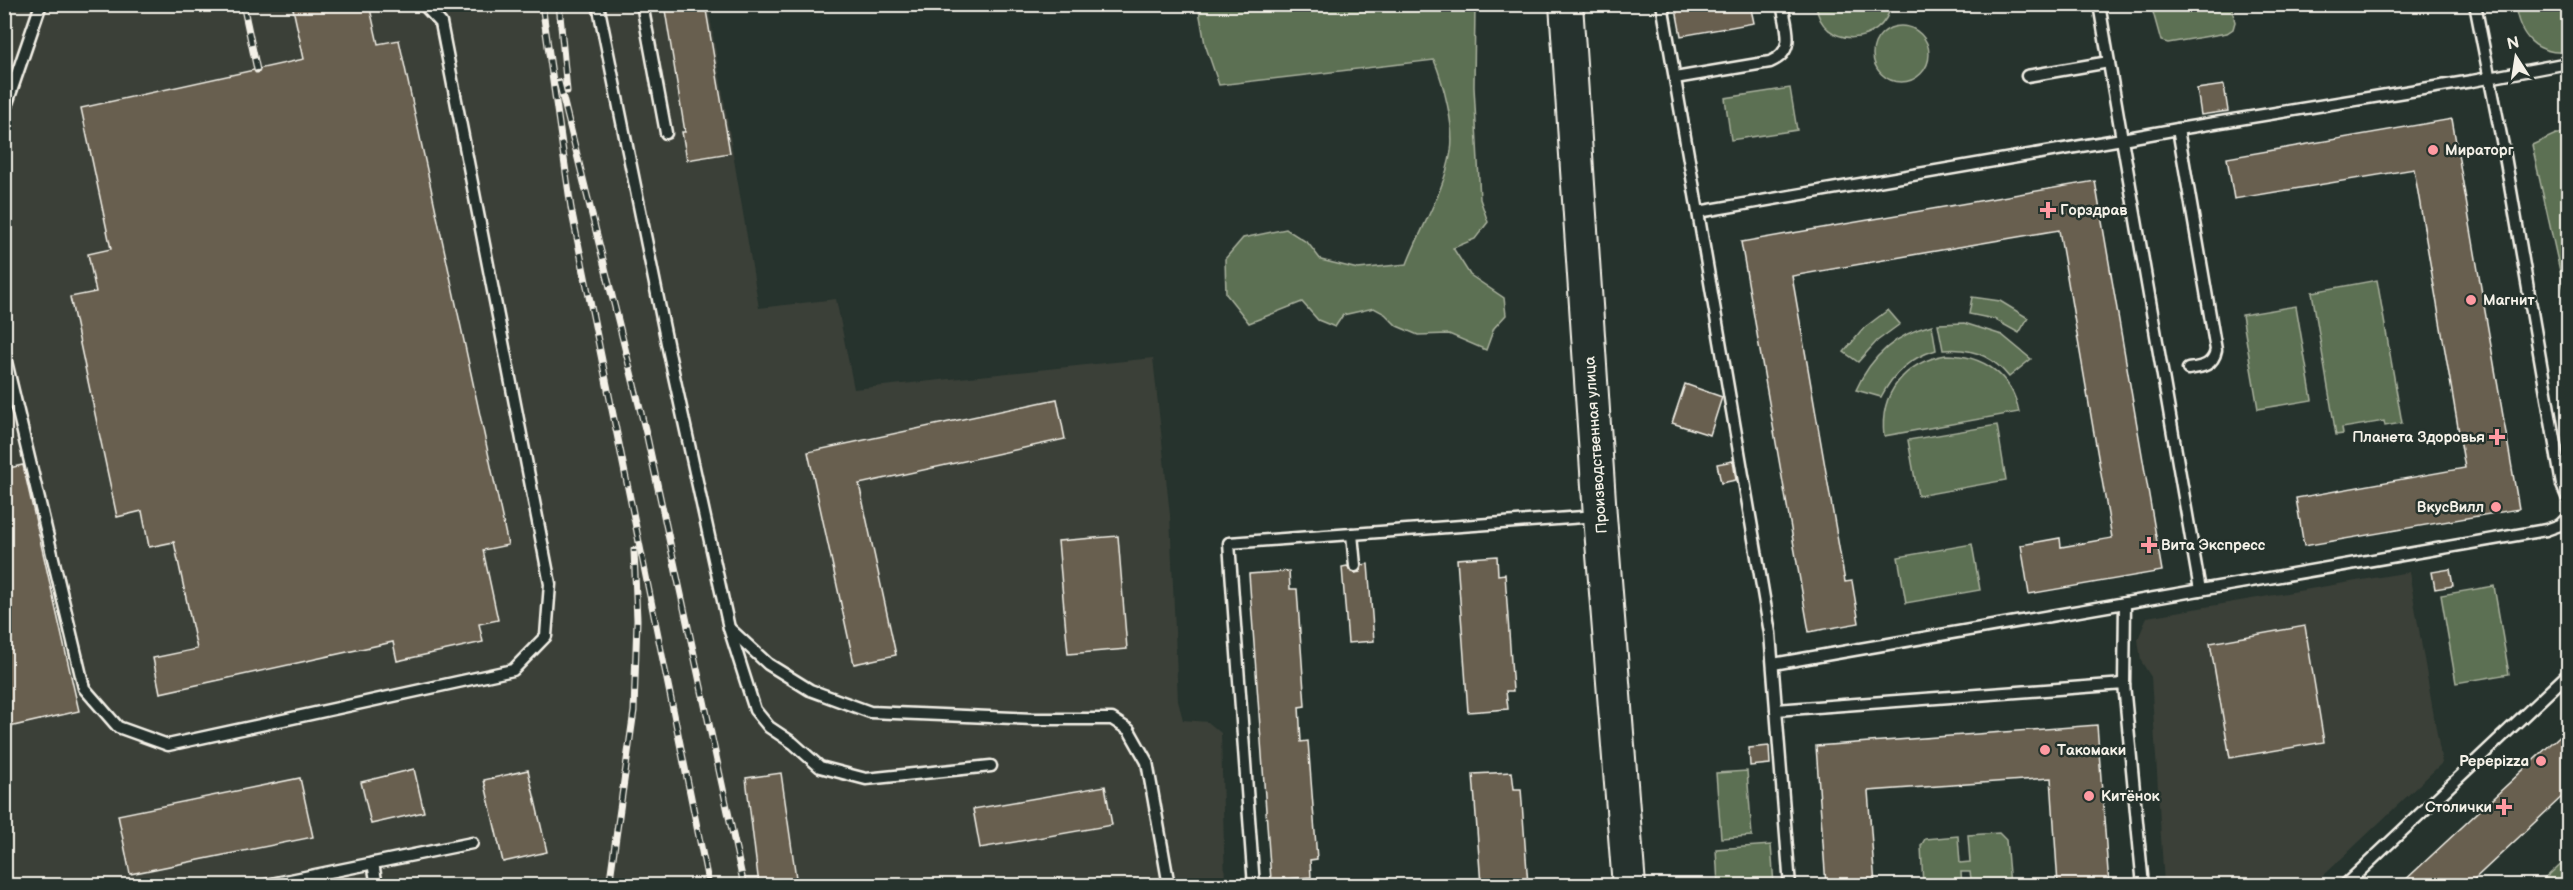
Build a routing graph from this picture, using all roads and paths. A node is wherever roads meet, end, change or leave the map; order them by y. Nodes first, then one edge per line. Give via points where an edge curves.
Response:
1 (41, 4) edge
2 (423, 4) edge
3 (598, 4) edge
4 (642, 4) edge
5 (1566, 4) edge
6 (1662, 4) edge
7 (1782, 4) edge
8 (2099, 4) edge
9 (2475, 4) edge
10 (2109, 62) junction
11 (2568, 63) edge
12 (2027, 76) dead end
13 (1675, 78) junction
14 (2488, 78) junction
15 (4, 112) edge
16 (2178, 129) junction
17 (666, 133) dead end
18 (2122, 139) junction
19 (1698, 212) junction
20 (4, 353) edge
21 (2188, 369) dead end
22 (2568, 499) edge
23 (1600, 516) junction
24 (2568, 517) edge
25 (1353, 534) junction
26 (1355, 566) dead end
27 (2200, 590) junction
28 (2125, 603) junction
29 (729, 628) junction
30 (1773, 664) junction
31 (2568, 675) edge
32 (2124, 684) junction
33 (1776, 710) junction
34 (991, 766) dead end
35 (472, 843) dead end
36 (372, 863) junction
37 (261, 885) edge
38 (377, 885) edge
39 (1169, 885) edge
40 (1254, 885) edge
41 (1629, 885) edge
42 (1790, 885) edge
43 (2143, 885) edge
44 (2344, 885) edge

1 - 15 lane
2 - 20 lane via 441,23 550,584 546,636 513,670 168,745 118,727 84,688
3 - 29 lane
4 - 17 lane
5 - 23 main road, Производственная улица
6 - 13 lane
7 - 13 lane via 1787,50 1781,57
8 - 10 lane
9 - 14 lane
10 - 12 lane
10 - 18 lane
11 - 14 lane
13 - 19 lane
14 - 16 lane
14 - 22 lane via 2562,485
16 - 18 lane
16 - 21 lane via 2216,350 2206,366
18 - 19 lane
18 - 27 lane
19 - 30 lane
23 - 25 lane
23 - 41 main road, Производственная улица
24 - 27 lane via 2546,530
25 - 26 lane
25 - 40 lane via 1229,543
27 - 28 lane
28 - 30 lane
28 - 32 lane
29 - 34 lane via 755,710 769,727 820,767 866,779
29 - 39 lane via 768,664 810,690 870,712 1112,719 1130,729 1147,762
30 - 33 lane
31 - 44 lane
32 - 33 lane
32 - 43 lane
33 - 42 lane
35 - 36 lane
36 - 37 lane
36 - 38 lane

